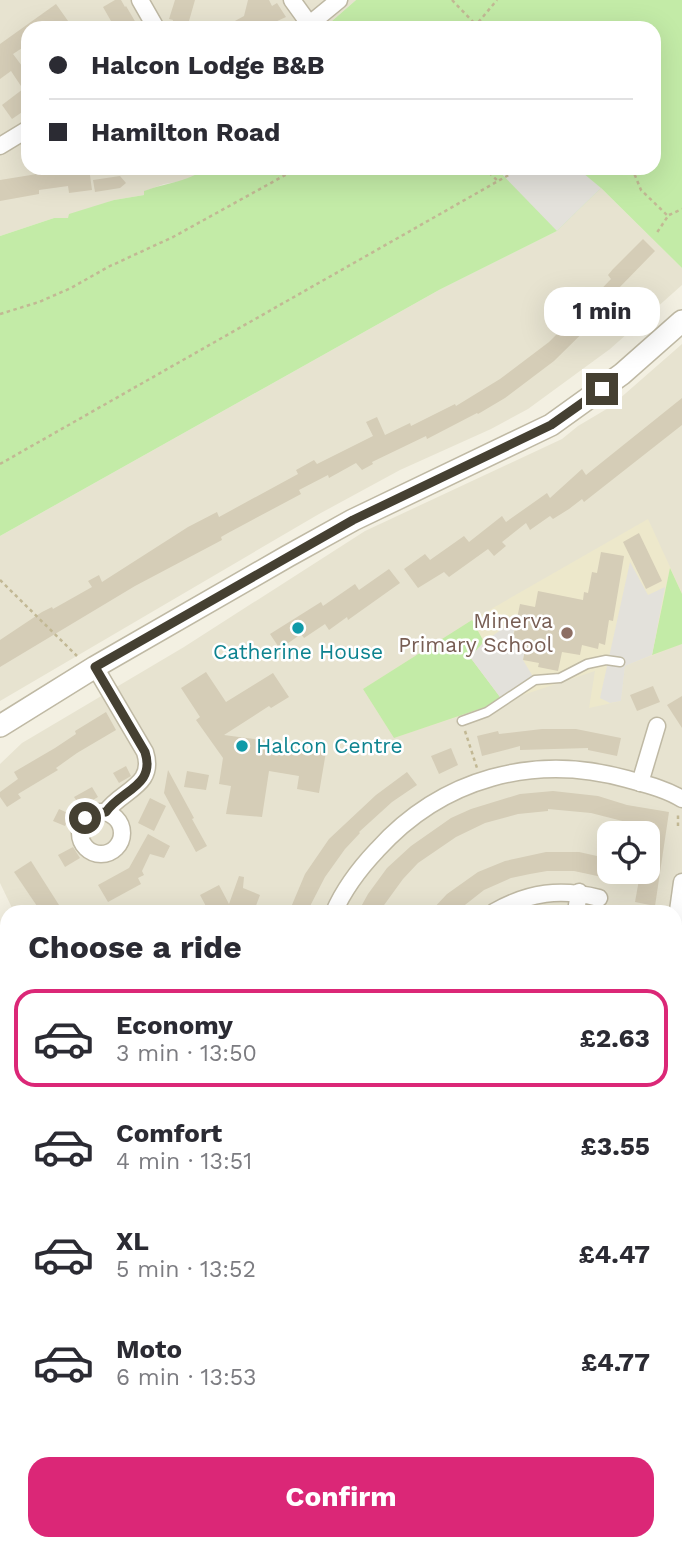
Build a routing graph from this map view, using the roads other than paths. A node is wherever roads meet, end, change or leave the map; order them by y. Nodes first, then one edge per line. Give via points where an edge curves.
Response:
1 (140, 0) edge
2 (292, 0) edge
3 (339, 0) edge
4 (152, 21) edge
5 (305, 21) edge
6 (314, 21) edge
7 (21, 133) edge
8 (0, 146) edge
9 (682, 321) edge
10 (620, 662) dead end
11 (92, 669) junction
12 (462, 721) road end
13 (0, 726) edge
14 (657, 726) dead end
15 (640, 783) junction
16 (682, 799) edge
17 (106, 812) dead end
18 (682, 882) edge
19 (579, 892) junction
20 (599, 898) dead end
21 (338, 905) edge
22 (509, 905) edge
23 (577, 905) edge
24 (679, 905) edge

1 - 4 street
2 - 5 street
3 - 6 street
7 - 8 street
9 - 11 street via 622,374 551,425 353,520
10 - 12 lane via 587,664 560,678 535,680 487,712
11 - 13 street
11 - 17 street via 149,764 143,780
14 - 15 street
15 - 16 street
15 - 21 street via 578,768 538,769 497,775 457,790 418,812 387,839 363,865
18 - 24 street
19 - 20 street
19 - 22 street via 544,892
19 - 23 street

